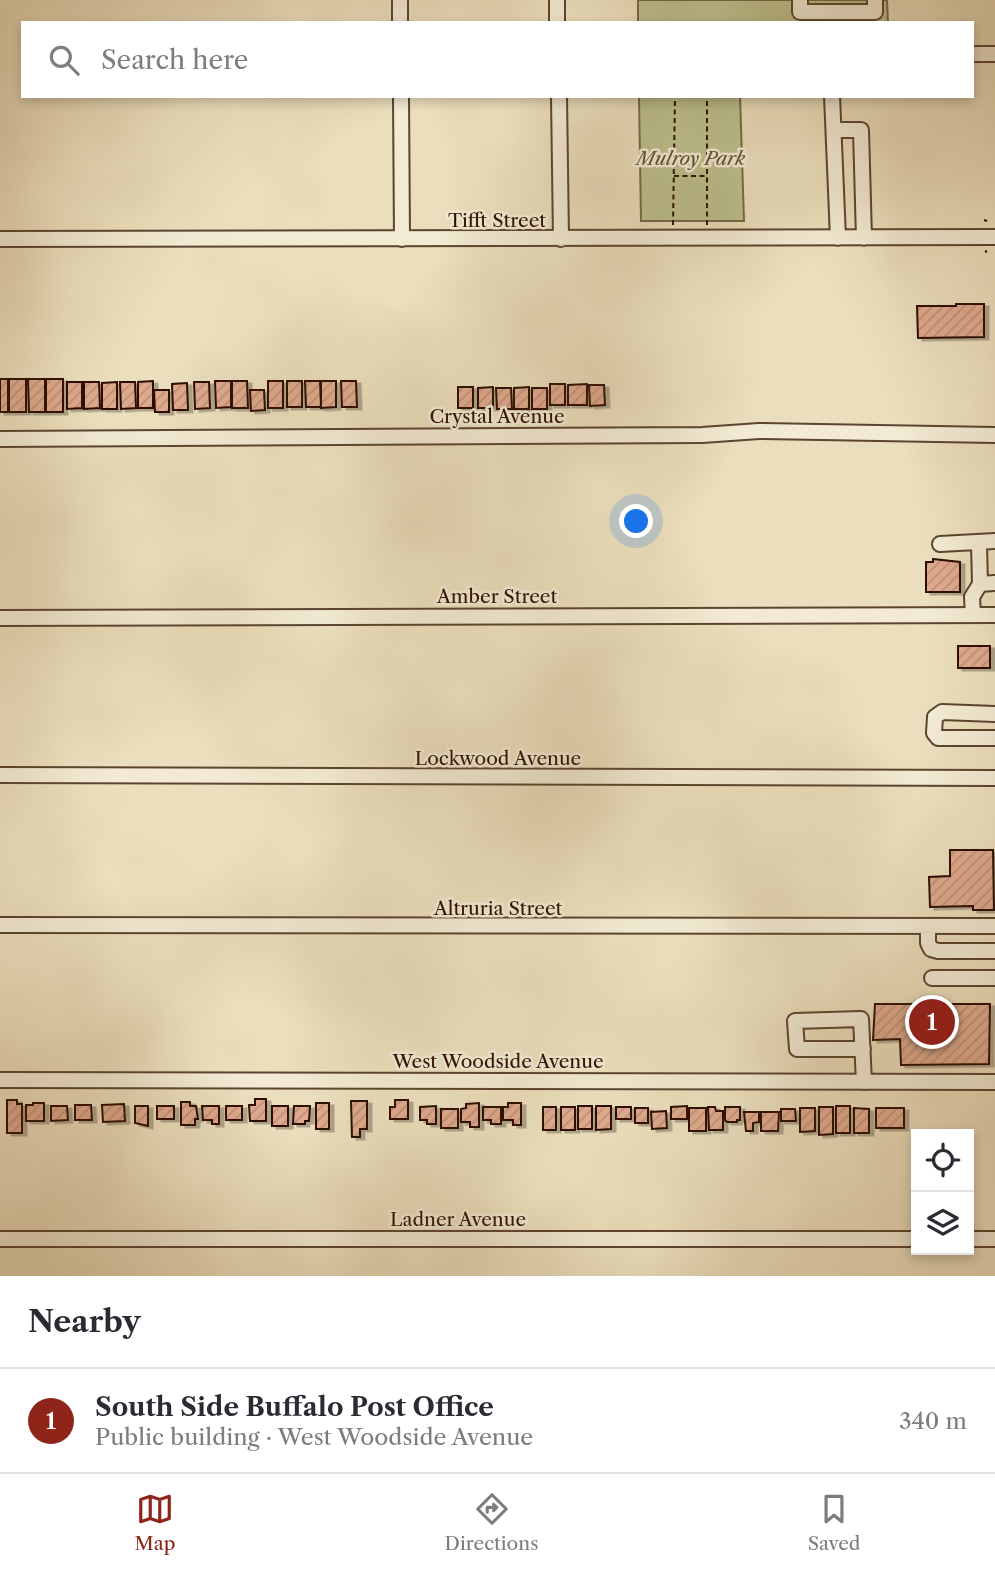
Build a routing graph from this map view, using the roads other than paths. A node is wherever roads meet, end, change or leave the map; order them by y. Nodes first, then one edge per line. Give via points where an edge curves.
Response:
1 (400, 0) edge
2 (557, 0) edge
3 (800, 0) edge
4 (875, 11) edge
5 (400, 21) edge
6 (558, 21) edge
7 (974, 54) edge
8 (995, 54) edge
9 (401, 98) edge
10 (559, 98) edge
11 (832, 98) edge
12 (834, 130) junction
13 (995, 237) edge
14 (838, 238) junction
15 (864, 238) junction
16 (0, 239) edge
17 (402, 239) junction
18 (561, 239) junction
19 (995, 435) edge
20 (0, 439) edge
21 (995, 541) edge
22 (940, 544) dead end
23 (979, 544) junction
24 (995, 583) edge
25 (979, 584) junction
26 (974, 615) junction
27 (995, 615) edge
28 (0, 618) edge
29 (995, 714) edge
30 (995, 738) edge
31 (0, 775) edge
32 (995, 778) edge
33 (0, 925) edge
34 (995, 926) edge
35 (928, 927) junction
36 (995, 951) edge
37 (932, 978) dead end
38 (995, 978) edge
39 (863, 1049) junction
40 (0, 1080) edge
41 (864, 1082) junction
42 (995, 1082) edge
43 (0, 1239) edge
44 (911, 1239) edge
45 (974, 1239) edge
46 (995, 1239) edge

1 - 5 street
2 - 6 street
3 - 4 street via 800,12
7 - 8 street
9 - 17 street
10 - 18 street
11 - 12 street
12 - 14 street
12 - 15 street via 861,130
13 - 15 street, Tifft Street
14 - 15 street, Tifft Street
14 - 18 street, Tifft Street
16 - 17 street, Tifft Street
17 - 18 street, Tifft Street
19 - 20 street, Crystal Avenue via 759,431
21 - 23 street
22 - 23 street
23 - 25 street
24 - 25 street
25 - 26 street via 972,597
26 - 27 street, Amber Street
26 - 28 street, Amber Street
29 - 30 street via 942,712 935,717 934,733 938,738
31 - 32 street, Lockwood Avenue
33 - 35 street, Altruria Street
34 - 35 street, Altruria Street
35 - 36 street via 931,949
37 - 38 street
39 - 39 street via 862,1019 795,1021 797,1049
39 - 41 street
40 - 41 street, West Woodside Avenue
41 - 42 street, West Woodside Avenue
43 - 44 street, Ladner Avenue
45 - 46 street

